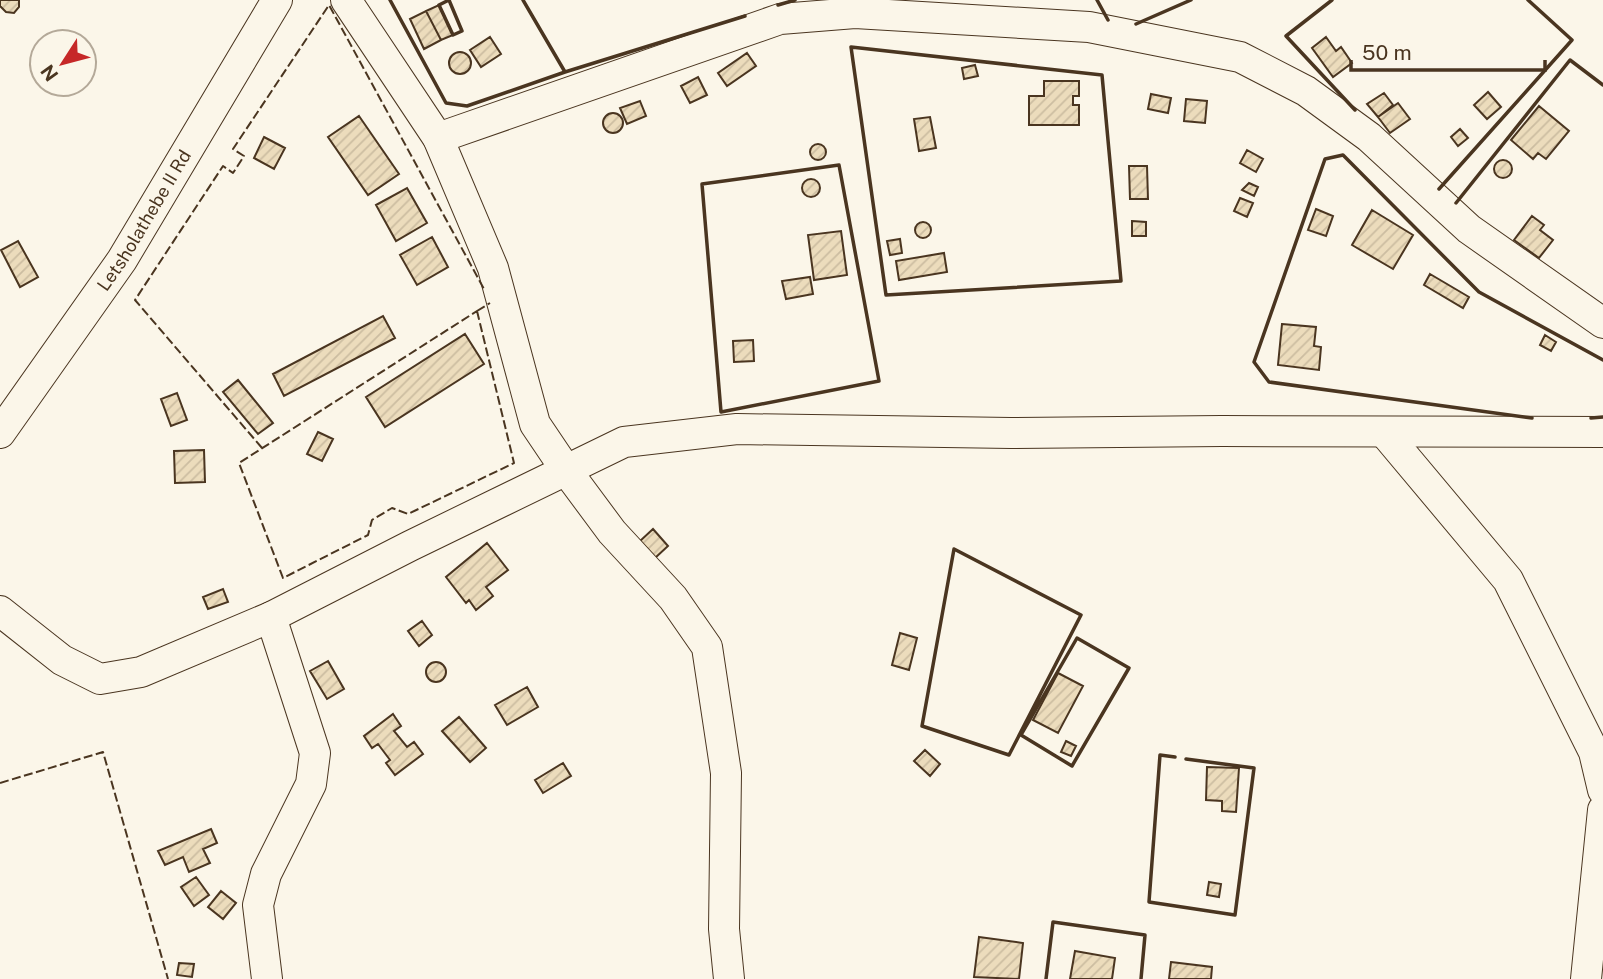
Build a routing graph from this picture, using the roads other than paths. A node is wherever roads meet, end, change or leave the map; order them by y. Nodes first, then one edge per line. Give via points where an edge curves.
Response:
1 (277, 0) edge
2 (346, 0) edge
3 (438, 138) junction
4 (1603, 323) edge
5 (1384, 432) junction
6 (1603, 432) edge
7 (0, 433) edge
8 (566, 470) junction
9 (0, 611) edge
10 (271, 617) junction
11 (1603, 790) edge
12 (1603, 810) edge
13 (267, 979) edge
14 (729, 979) edge
15 (1586, 979) edge

1 - 7 street, Letsholathebe II Rd via 122,260
2 - 3 street
3 - 4 street via 780,19 855,13 1089,27 1240,57 1306,91 1369,137 1469,229
3 - 8 street via 493,268 535,424
5 - 6 street
5 - 8 street via 737,429 624,442
5 - 11 street via 1508,580 1594,752
8 - 10 street
8 - 14 street via 612,532 673,598 707,647 726,773 724,929
9 - 10 street via 62,660 100,679 141,672
10 - 13 street via 314,753 312,784 266,874 258,905
12 - 15 street

